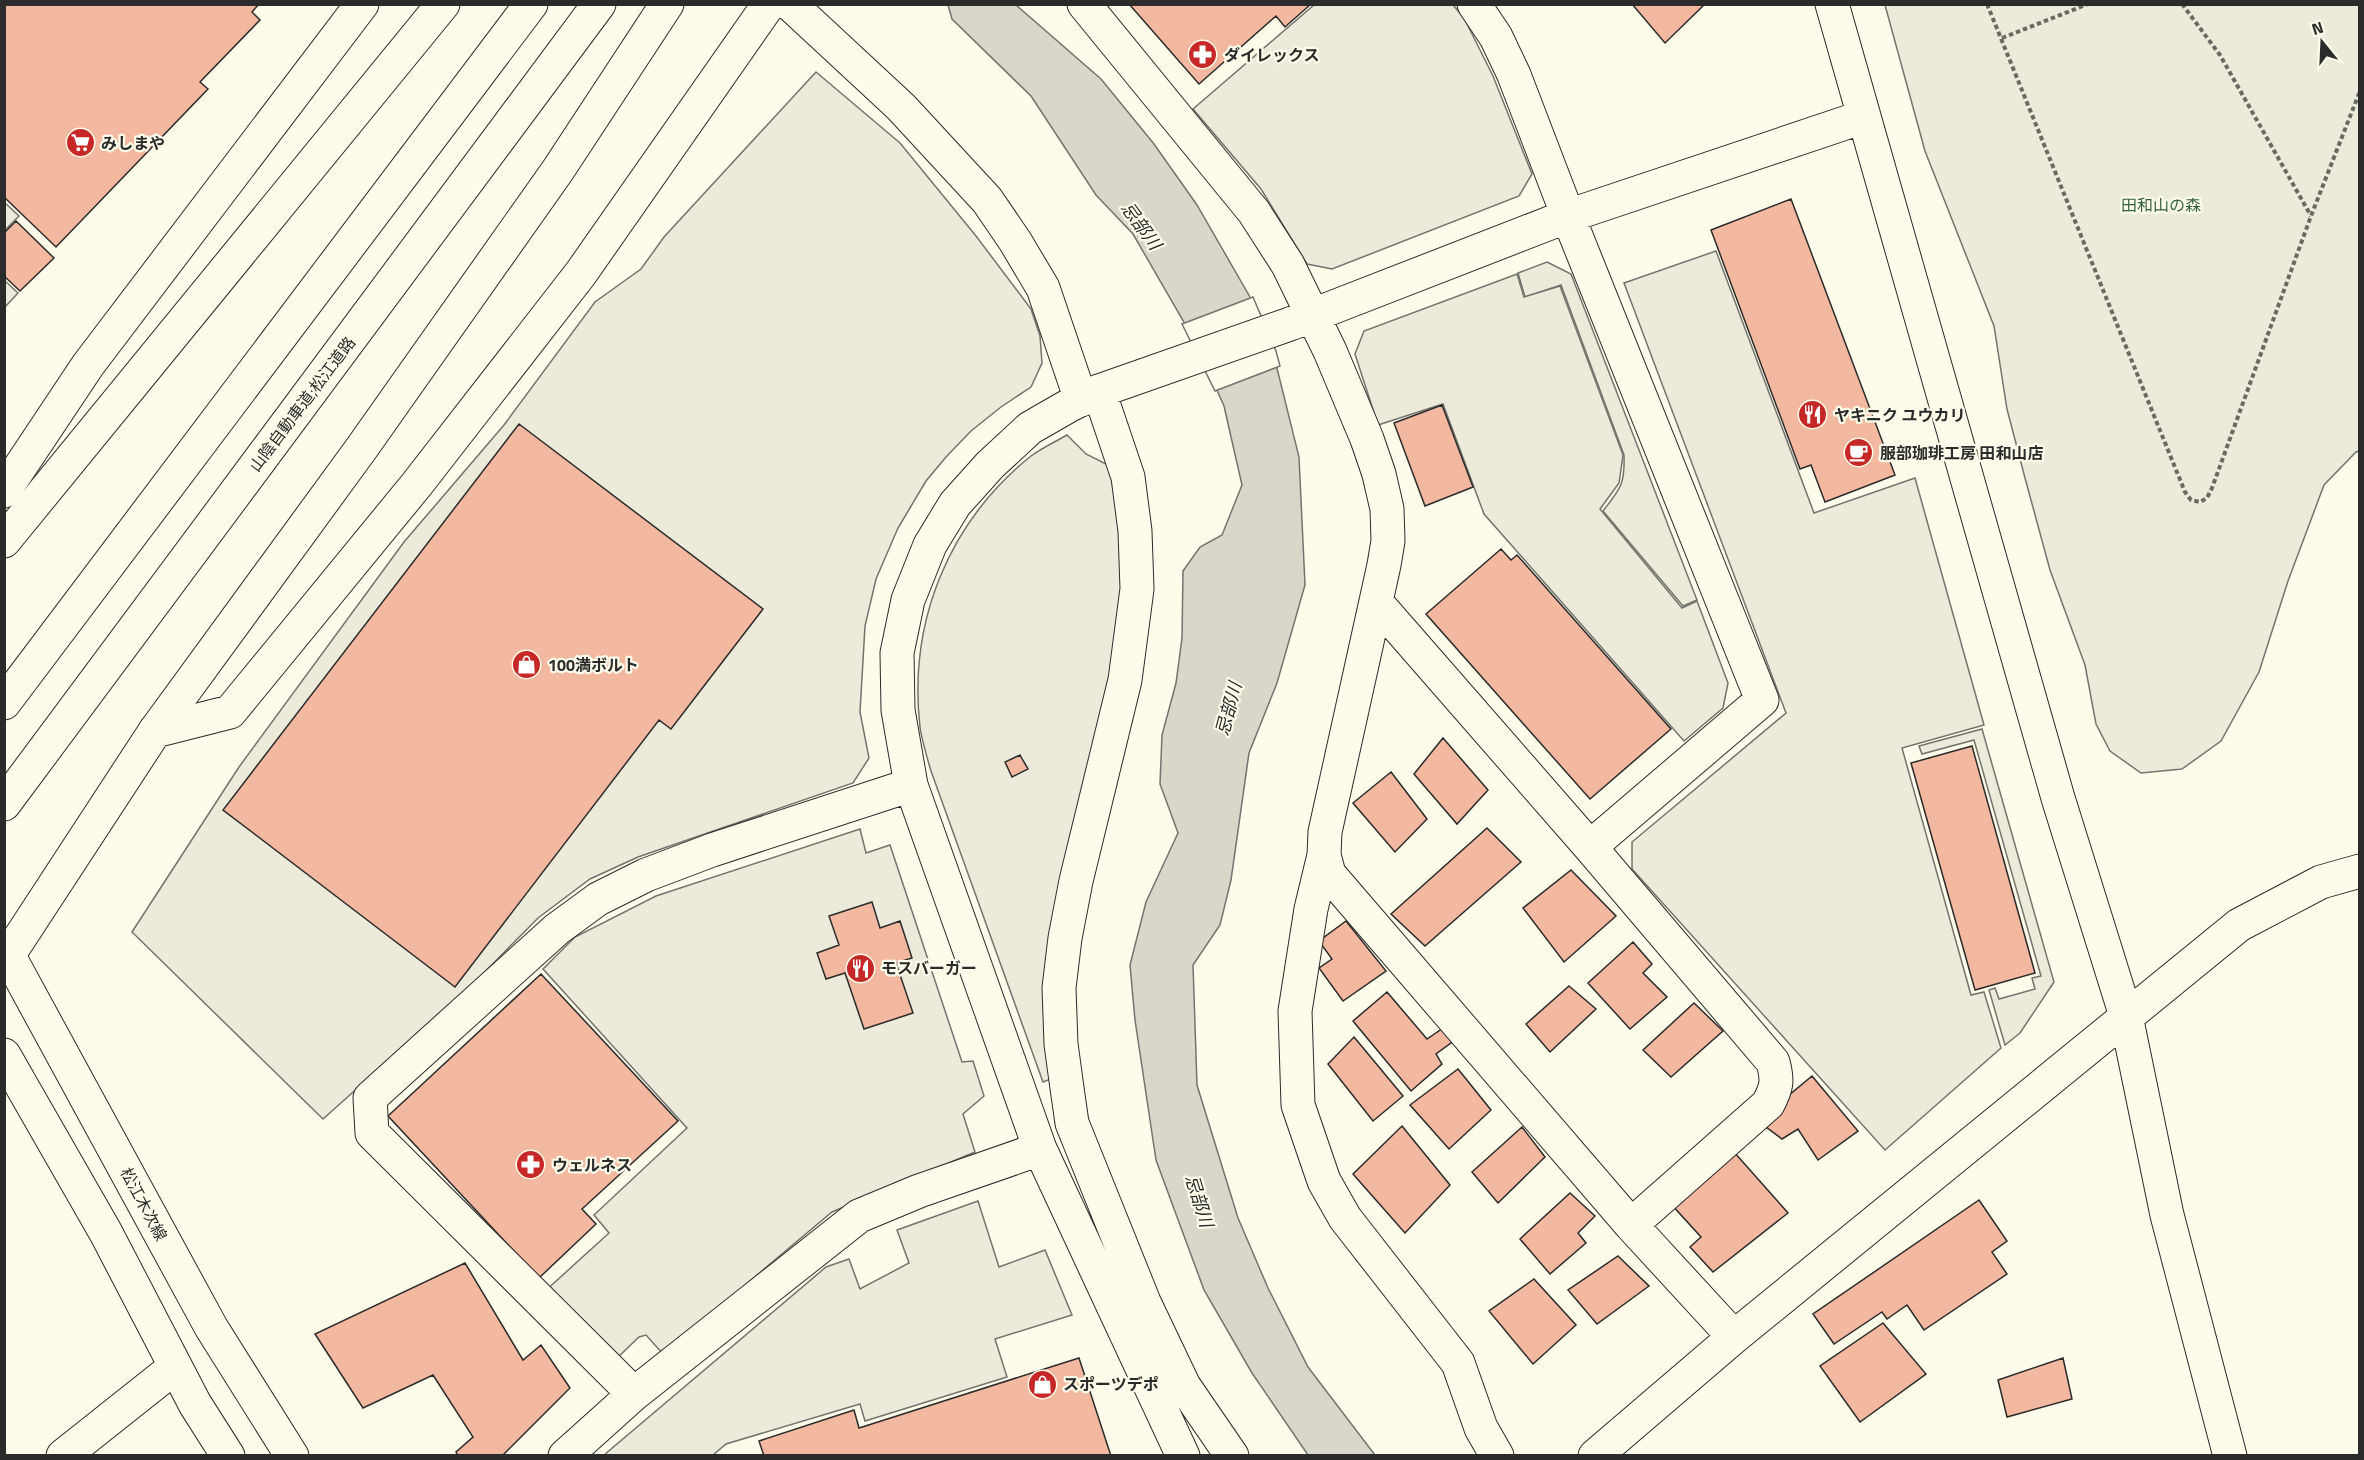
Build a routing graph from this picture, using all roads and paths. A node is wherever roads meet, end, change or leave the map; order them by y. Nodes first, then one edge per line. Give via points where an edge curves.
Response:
1 (362, 4) edge
2 (443, 4) edge
3 (531, 4) edge
4 (599, 4) edge
5 (667, 4) edge
6 (769, 4) edge
7 (790, 4) edge
8 (1084, 4) edge
9 (1474, 4) edge
10 (1833, 4) edge
11 (1987, 4) edge
12 (2088, 4) edge
13 (2182, 4) edge
14 (2002, 38) junction
15 (2360, 91) edge
16 (1863, 117) junction
17 (1568, 216) junction
18 (2311, 216) junction
19 (1301, 320) junction
20 (1094, 394) junction
21 (4, 491) edge
22 (4, 541) edge
23 (1377, 603) junction
24 (4, 703) edge
25 (155, 731) junction
26 (911, 785) junction
27 (8, 800) edge
28 (1590, 847) junction
29 (1324, 855) junction
30 (2360, 871) edge
31 (6, 955) edge
32 (2126, 1016) junction
33 (4, 1055) edge
34 (1040, 1149) junction
35 (1631, 1225) junction
36 (1734, 1337) junction
37 (175, 1367) junction
38 (634, 1394) junction
39 (63, 1455) edge
40 (228, 1455) edge
41 (292, 1455) edge
42 (565, 1455) edge
43 (1183, 1455) edge
44 (1232, 1455) edge
45 (1497, 1455) edge
46 (1595, 1455) edge
47 (2230, 1455) edge

1 - 21 main road via 88,365
2 - 22 main road
3 - 24 main road
4 - 27 main road, 山陰自動車道;松江道路
5 - 25 main road via 531,209
6 - 25 main road via 581,273 417,484 230,712
7 - 20 main road via 901,107 987,200 1043,288
8 - 19 main road via 1254,212 1288,265
9 - 17 main road via 1514,75
10 - 16 main road
11 - 14 path
12 - 14 path
13 - 18 path via 2220,55
14 - 18 path via 2191,500 2200,502 2212,488
15 - 18 path
16 - 17 main road
16 - 32 main road via 2058,798
17 - 19 main road
17 - 28 main road via 1762,700
19 - 20 main road
19 - 23 main road via 1330,351 1367,439 1387,509 1388,541
20 - 26 main road via 1030,428 955,504 930,545 908,600 897,653 898,710
20 - 44 main road via 1128,477 1137,589 1125,680 1065,938 1059,988 1064,1066 1072,1123 1144,1302 1184,1386
23 - 28 main road
23 - 29 main road via 1325,832
25 - 31 main road
26 - 34 main road
26 - 38 main road via 712,850 646,875 598,899 557,929 369,1098 372,1133
28 - 35 main road via 1760,1044 1773,1062 1777,1077 1767,1104
29 - 35 main road via 1329,874
29 - 45 main road via 1295,1011 1298,1105 1324,1181 1345,1218 1458,1363 1481,1428
30 - 32 main road via 2321,882 2239,925
31 - 41 main road, 松江木次線 via 211,1326
32 - 36 main road
32 - 47 main road via 2167,1215
33 - 37 main road via 105,1233
34 - 38 main road via 859,1216
34 - 43 main road
35 - 36 main road
36 - 46 main road
37 - 39 main road
37 - 40 main road
38 - 42 main road

